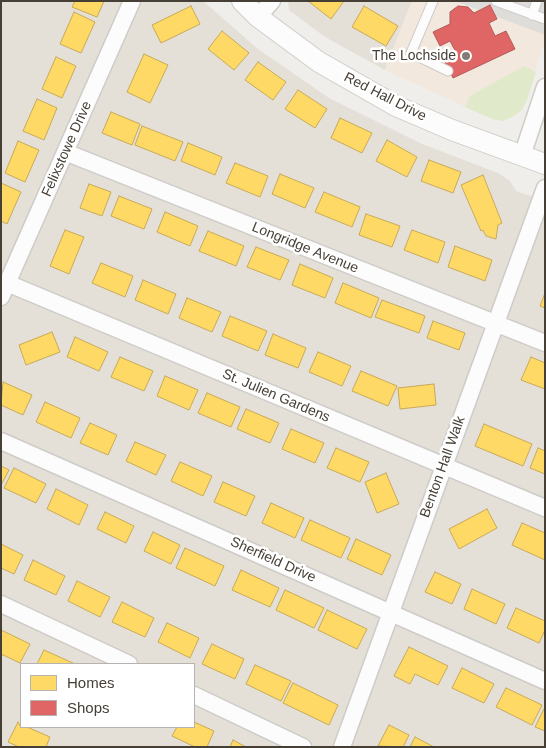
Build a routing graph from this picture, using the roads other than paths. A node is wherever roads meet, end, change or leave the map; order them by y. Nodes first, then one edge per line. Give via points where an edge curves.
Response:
1 (132, 1) edge
2 (242, 1) edge
3 (272, 1) edge
4 (433, 1) edge
5 (496, 1) edge
6 (537, 1) edge
7 (532, 14) junction
8 (258, 17) junction
9 (545, 19) edge
10 (448, 71) dead end
11 (545, 87) edge
12 (65, 152) junction
13 (522, 156) junction
14 (545, 164) edge
15 (545, 188) edge
16 (4, 290) edge
17 (495, 325) junction
18 (545, 343) edge
19 (1, 441) edge
20 (444, 466) junction
21 (545, 508) edge
22 (1, 604) edge
23 (390, 611) junction
24 (127, 663) edge
25 (545, 680) edge
26 (195, 695) edge
27 (303, 747) edge
28 (342, 747) edge

1 - 12 street, Felixstowe Drive
2 - 8 street, Red Hall Drive
3 - 8 street
4 - 10 lane via 411,53
5 - 7 lane
6 - 7 lane
7 - 9 lane
8 - 13 street, Red Hall Drive via 319,62 396,106
11 - 13 street
12 - 16 street, Felixstowe Drive
12 - 17 street, Longridge Avenue
13 - 14 street, Red Hall Drive
15 - 17 street, Benton Hall Walk
16 - 20 street, St. Julien Gardens
17 - 18 street, Longridge Avenue
17 - 20 street, Benton Hall Walk
19 - 23 street, Sherfield Drive
20 - 21 street, St. Julien Gardens
20 - 23 street, Benton Hall Walk
22 - 24 street
23 - 25 street, Sherfield Drive
23 - 28 street, Benton Hall Walk
26 - 27 street

